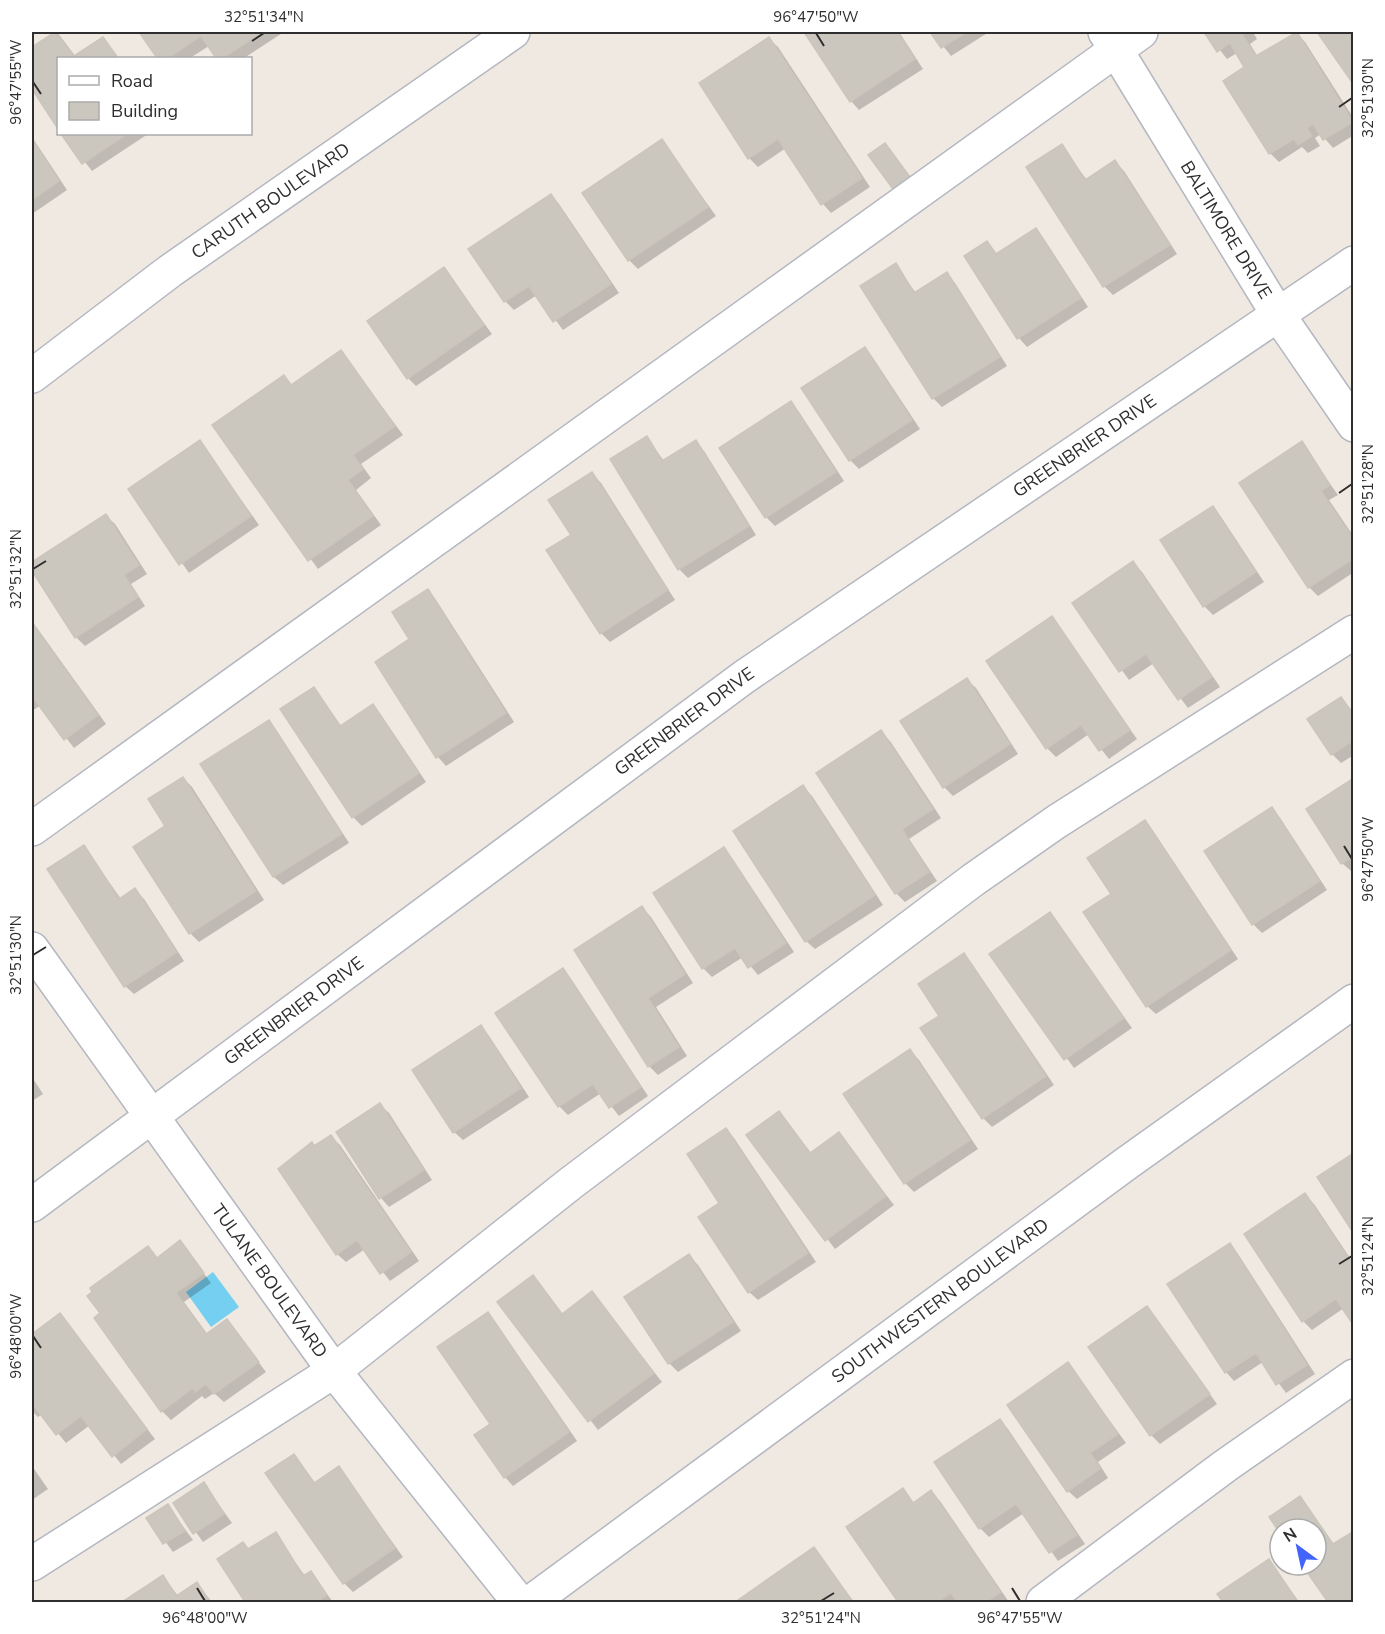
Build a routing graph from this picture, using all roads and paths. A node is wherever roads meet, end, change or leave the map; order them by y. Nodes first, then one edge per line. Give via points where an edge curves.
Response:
1 (513, 32) edge
2 (1120, 37) edge
3 (1353, 263) edge
4 (1277, 313) junction
5 (32, 375) edge
6 (1353, 425) edge
7 (1353, 632) edge
8 (32, 829) edge
9 (32, 950) edge
10 (1353, 1001) edge
11 (151, 1117) junction
12 (32, 1205) edge
13 (334, 1371) junction
14 (1353, 1376) edge
15 (32, 1564) edge
16 (519, 1602) edge
17 (531, 1602) edge
18 (1043, 1602) edge

1 - 5 street, CARUTH BOULEVARD via 170,271
2 - 4 street, BALTIMORE DRIVE
2 - 8 street
3 - 4 street, GREENBRIER DRIVE
4 - 6 street, BALTIMORE DRIVE
4 - 11 street, GREENBRIER DRIVE via 752,671
7 - 13 street via 1056,822 973,880 581,1176
9 - 11 street, TULANE BOULEVARD
10 - 17 street, SOUTHWESTERN BOULEVARD
11 - 12 street, GREENBRIER DRIVE
11 - 13 street, TULANE BOULEVARD
13 - 15 street
13 - 16 street, TULANE BOULEVARD
14 - 18 street

